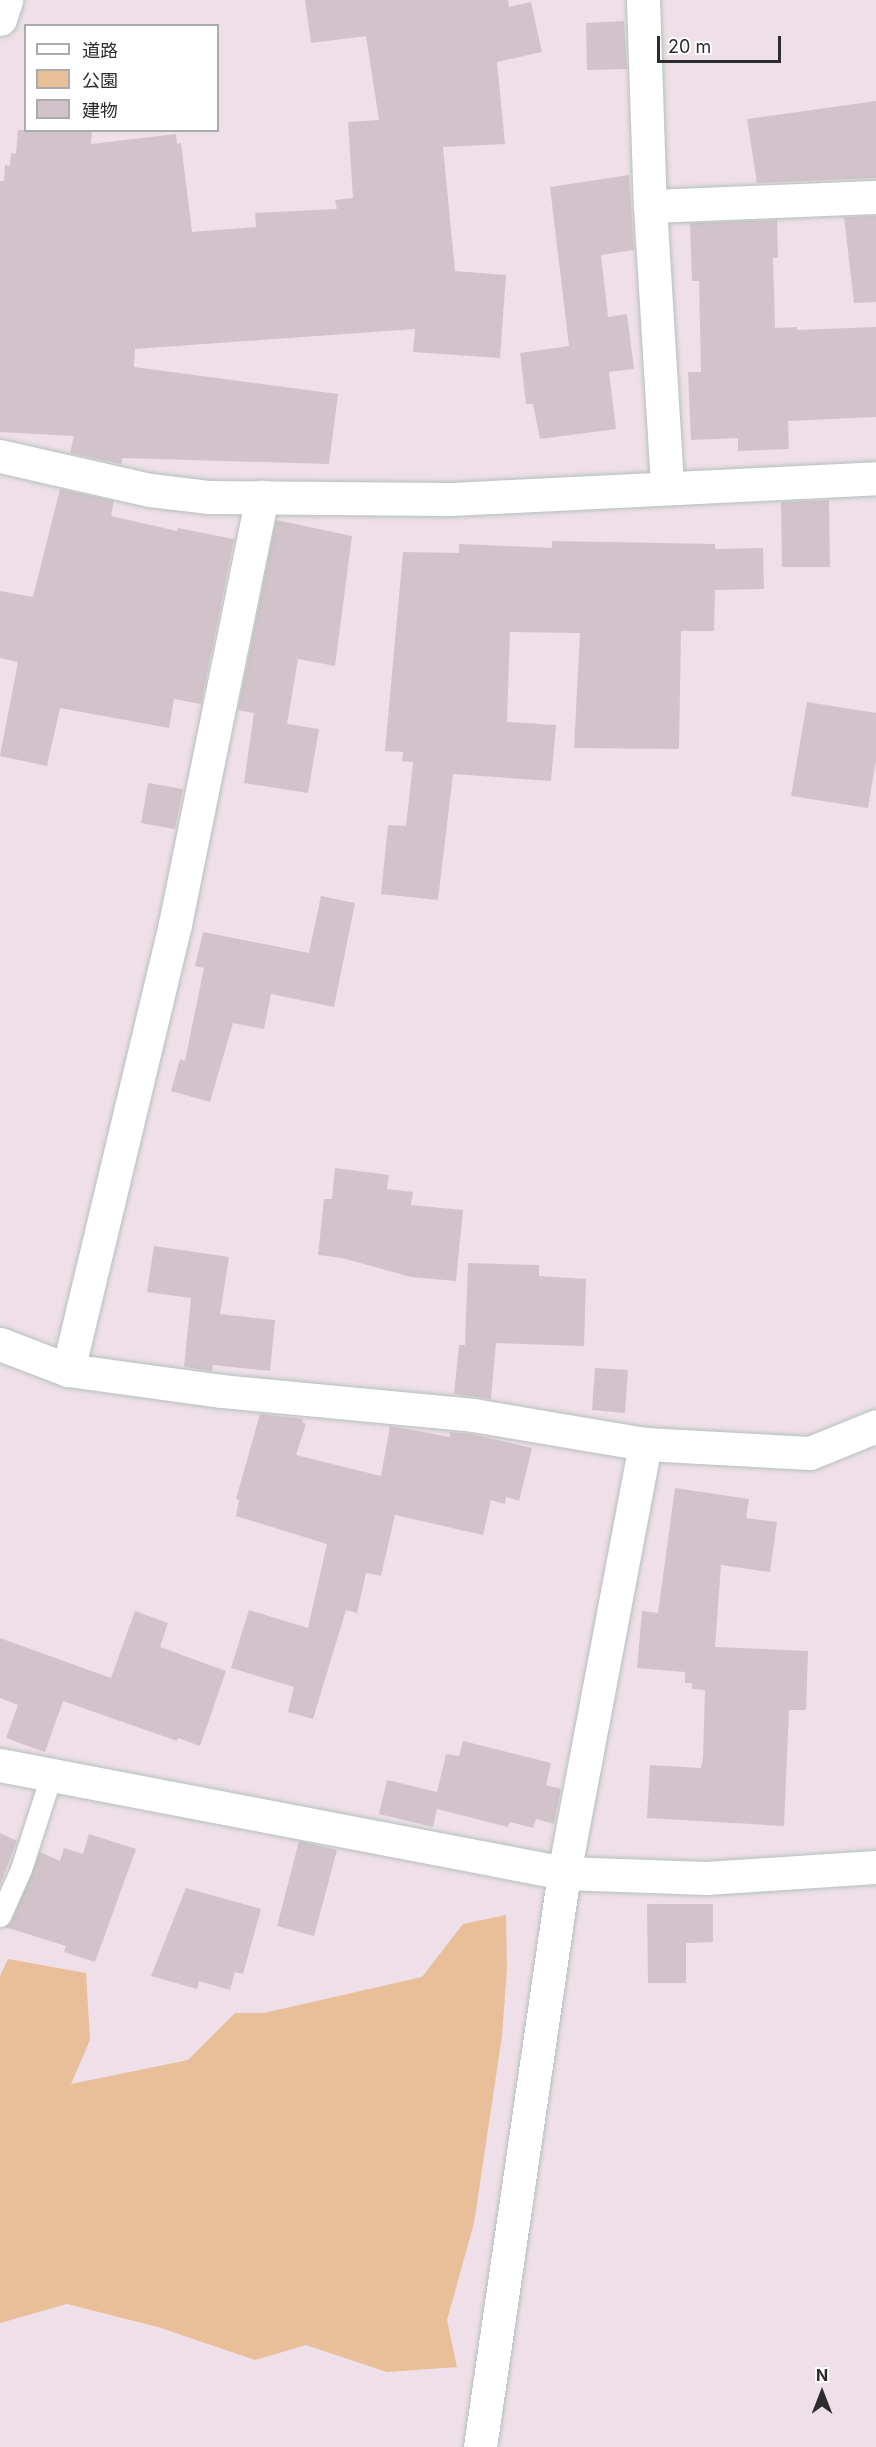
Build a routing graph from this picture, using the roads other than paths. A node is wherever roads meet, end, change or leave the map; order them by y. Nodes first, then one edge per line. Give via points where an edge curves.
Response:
1 (6, 0) edge
2 (643, 0) edge
3 (0, 19) edge
4 (876, 197) edge
5 (650, 206) junction
6 (0, 456) edge
7 (876, 478) edge
8 (667, 487) junction
9 (262, 497) junction
10 (0, 1344) edge
11 (68, 1370) junction
12 (876, 1426) edge
13 (645, 1444) junction
14 (0, 1765) edge
15 (51, 1776) junction
16 (876, 1867) edge
17 (564, 1873) junction
18 (0, 1916) edge
19 (480, 2447) edge

1 - 3 street
2 - 5 street
4 - 5 street
5 - 8 street
6 - 9 street via 150,490 208,497
7 - 8 street
8 - 9 street via 450,499
9 - 11 street via 175,924
10 - 11 street
11 - 13 street via 222,1391 451,1413
12 - 13 street via 810,1453
13 - 17 street
14 - 15 street
15 - 17 street
15 - 18 lane via 21,1869
16 - 17 street via 706,1878
17 - 19 street

